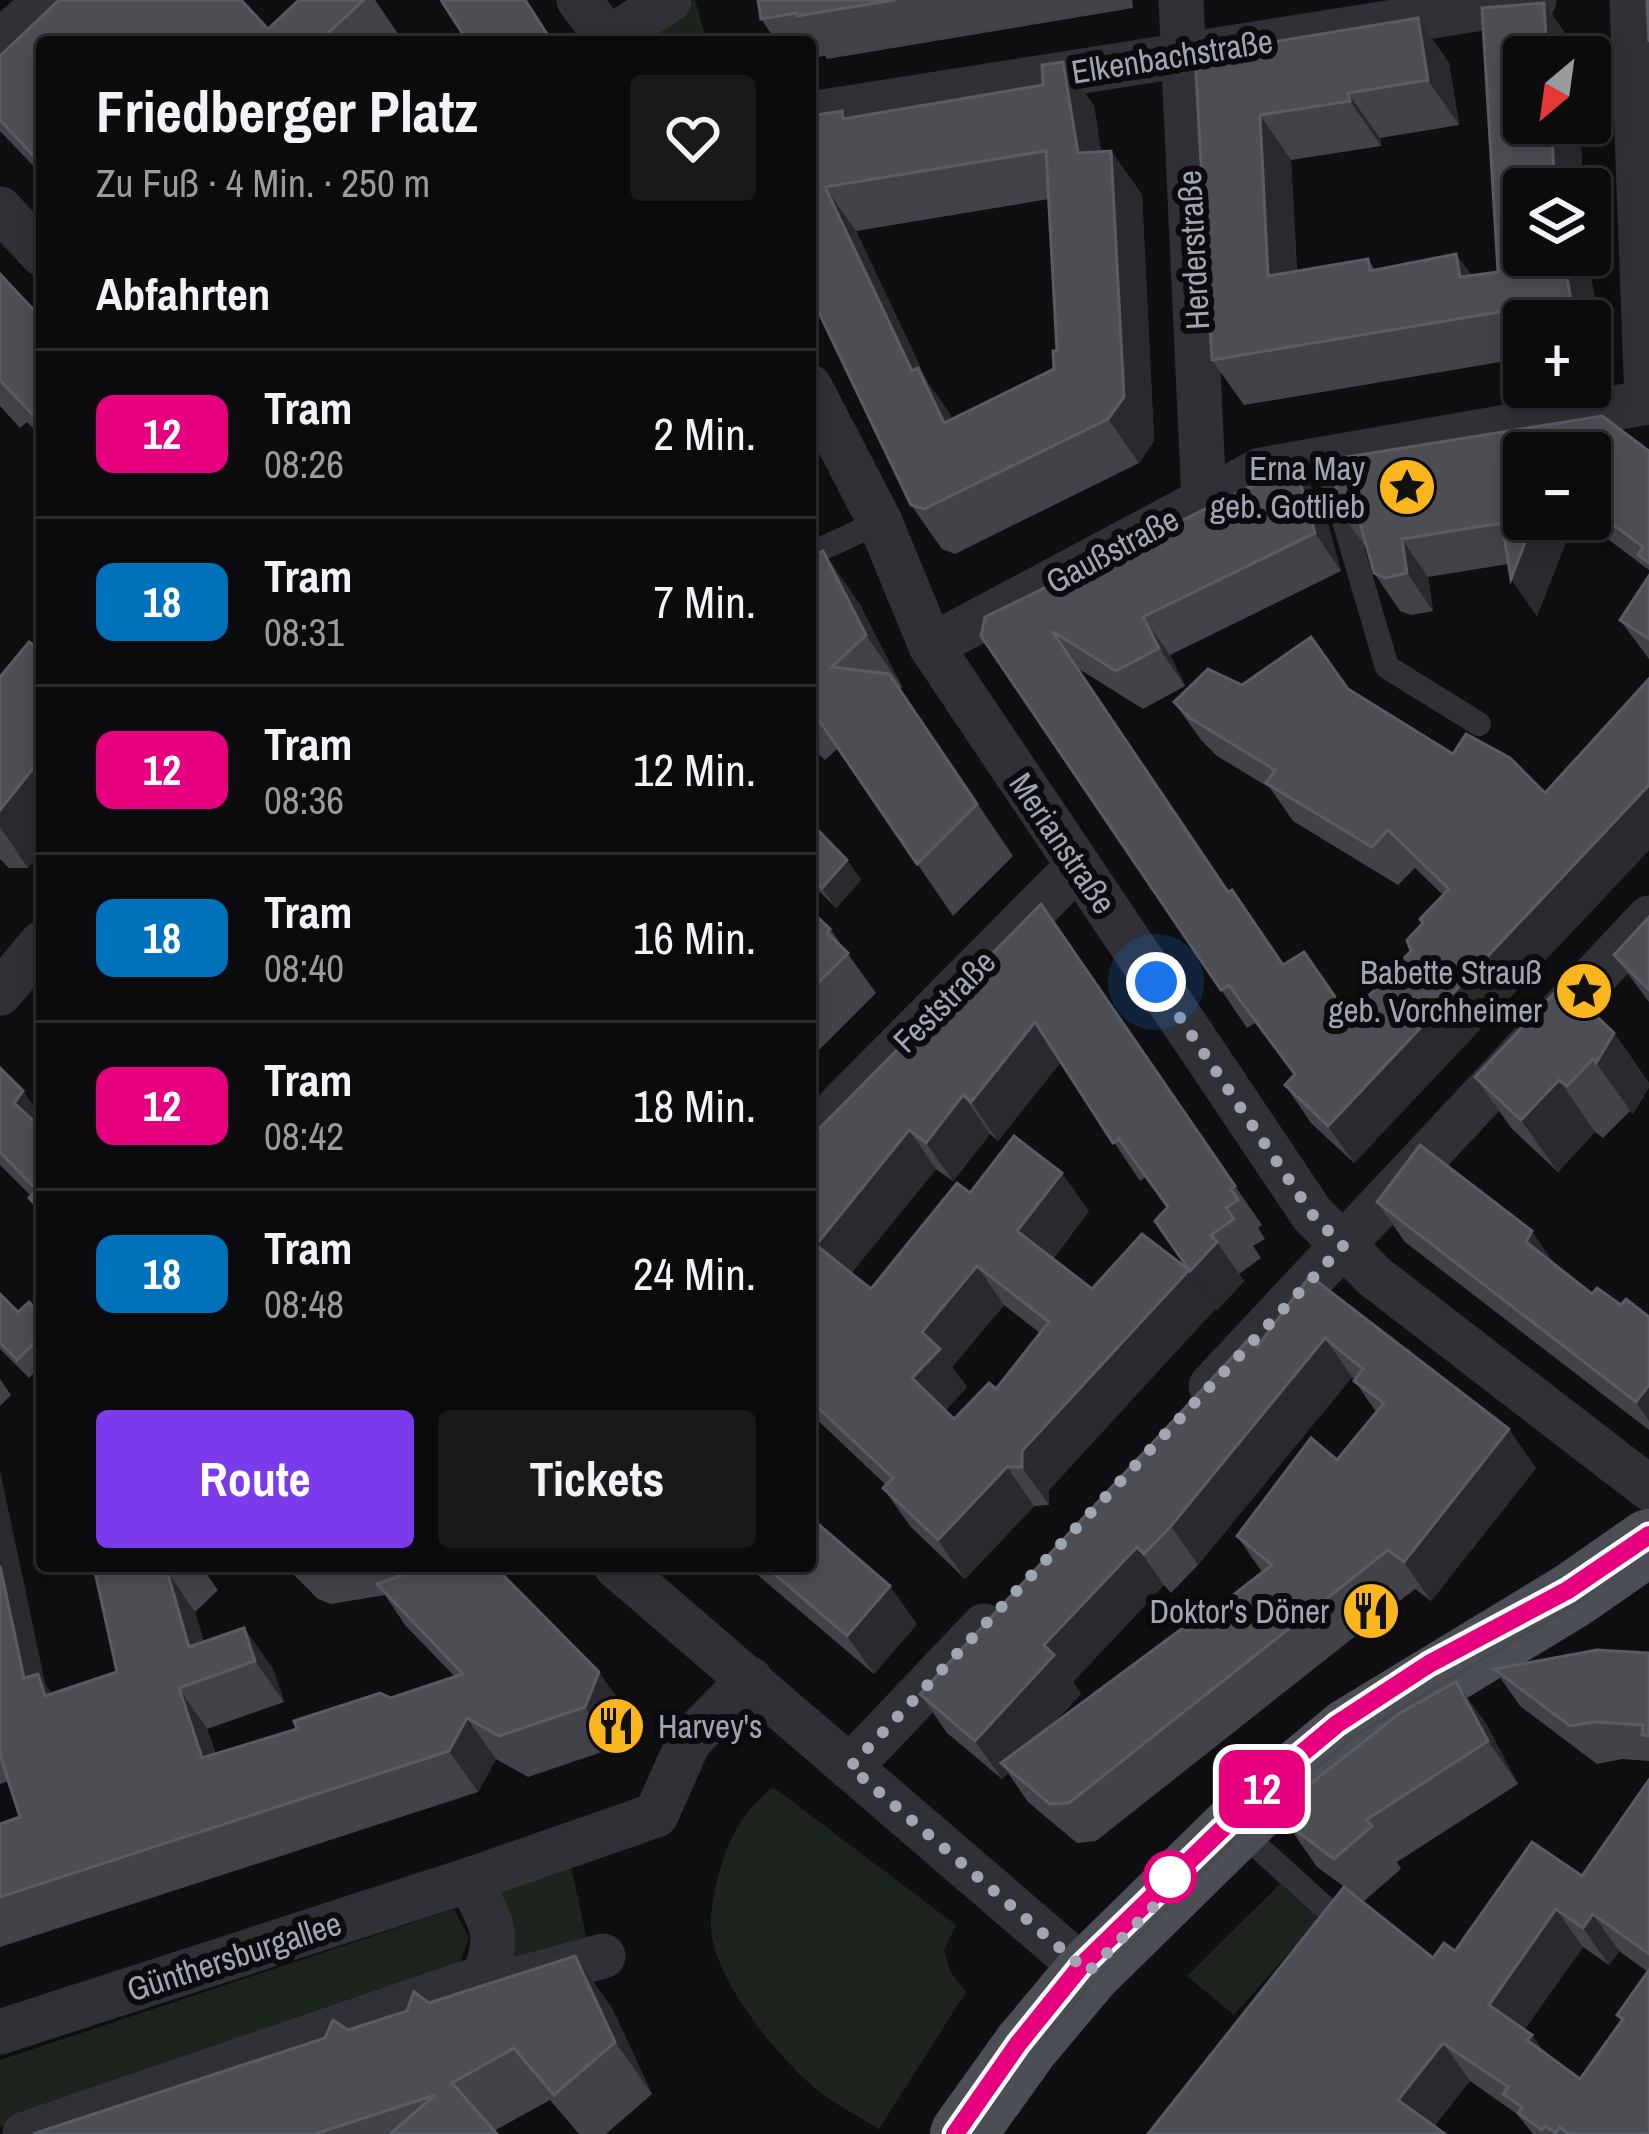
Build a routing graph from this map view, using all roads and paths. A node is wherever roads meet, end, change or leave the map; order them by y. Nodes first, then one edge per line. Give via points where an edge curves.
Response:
1 (46, 0) edge
2 (579, 0) edge
3 (670, 0) edge
4 (1181, 0) edge
5 (1534, 0) edge
6 (1632, 0) edge
7 (606, 36) edge
8 (615, 36) edge
9 (0, 43) edge
10 (1185, 54) junction
11 (816, 113) edge
12 (0, 209) edge
13 (36, 248) edge
14 (816, 399) edge
15 (1648, 401) edge
16 (1325, 456) junction
17 (1204, 500) junction
18 (880, 522) junction
19 (816, 551) edge
20 (931, 646) junction
21 (1479, 724) dead end
22 (1078, 866) junction
23 (1649, 918) edge
24 (816, 1130) edge
25 (1343, 1246) junction
26 (1179, 1420) edge
27 (1649, 1488) edge
28 (1649, 1543) edge
29 (1649, 1567) edge
30 (623, 1572) edge
31 (1015, 1594) edge
32 (1573, 1595) junction
33 (750, 1679) junction
34 (850, 1767) junction
35 (1236, 1827) junction
36 (469, 1880) junction
37 (604, 1956) dead end
38 (1316, 1959) edge
39 (1088, 1972) junction
40 (484, 1977) junction
41 (0, 2032) edge
42 (975, 2130) edge
43 (25, 2134) edge

1 - 9 street
2 - 7 street
3 - 8 street
4 - 10 street, Herderstraße
5 - 10 street, Elkenbachstraße
6 - 15 street
10 - 11 street, Elkenbachstraße
10 - 17 street, Herderstraße
12 - 13 street
14 - 18 street, Merianstraße
15 - 16 street, Gaußstraße
16 - 17 street, Gaußstraße via 1261,470
16 - 21 lane via 1387,668
17 - 20 street, Gaußstraße
18 - 19 lane
18 - 20 street, Merianstraße
20 - 22 street, Merianstraße
22 - 24 street, Feststraße
22 - 25 street, Merianstraße via 1312,1214
23 - 25 street
25 - 26 street
25 - 27 street, Merianstraße
28 - 32 main road
29 - 32 main road
30 - 33 street
31 - 34 street
32 - 35 main road via 1349,1731
33 - 34 street
33 - 36 street, Günthersburgallee via 689,1741 656,1815
34 - 39 street
35 - 38 lane via 1343,1924
35 - 39 main road
36 - 40 street via 495,1930
36 - 41 street, Günthersburgallee
37 - 40 street via 501,1984
39 - 42 main road
40 - 43 street

